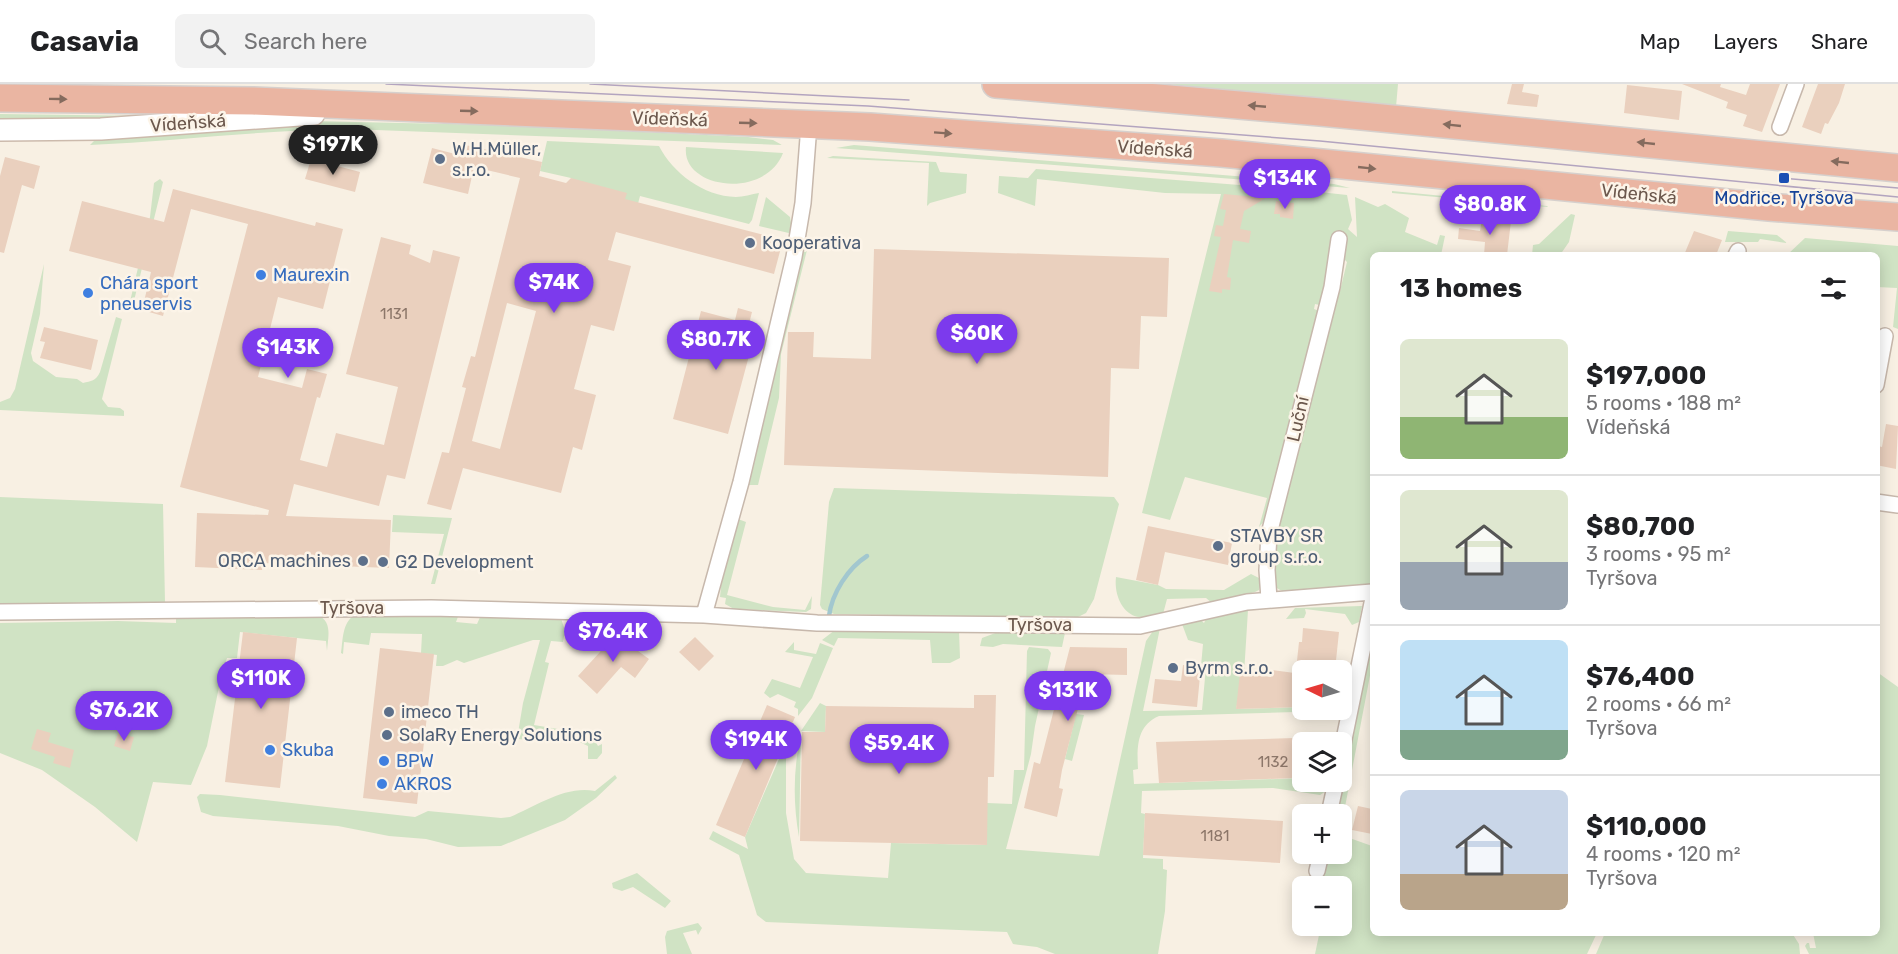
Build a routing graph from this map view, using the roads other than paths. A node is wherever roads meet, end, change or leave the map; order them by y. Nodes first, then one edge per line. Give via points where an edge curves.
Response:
1 (996, 84) edge
2 (1796, 84) edge
3 (0, 98) edge
4 (411, 109) junction
5 (808, 125) junction
6 (1780, 127) dead end
7 (0, 130) edge
8 (1898, 168) edge
9 (1893, 218) edge
10 (1340, 239) dead end
11 (1885, 336) dead end
12 (1880, 363) edge
13 (1880, 502) edge
14 (1898, 504) edge
15 (1370, 592) edge
16 (1269, 599) junction
17 (0, 612) edge
18 (1370, 613) edge
19 (704, 615) junction
20 (1346, 732) edge
21 (1319, 864) edge
22 (1317, 871) dead end

8 -> 1 highway
2 - 6 street
3 -> 4 highway, Vídeňská via 253,101
4 -> 5 highway, Vídeňská
4 - 7 street, Vídeňská via 101,129
5 -> 9 highway, Vídeňská via 1221,153
5 - 19 street via 803,203 794,256 741,482
10 - 16 street, Luční via 1332,287 1269,534
11 - 12 street
13 - 14 street
15 - 16 street, Tyršova
16 - 19 street, Tyršova via 1140,626 817,623
17 - 19 street, Tyršova via 431,608
18 - 20 street
21 - 22 street

